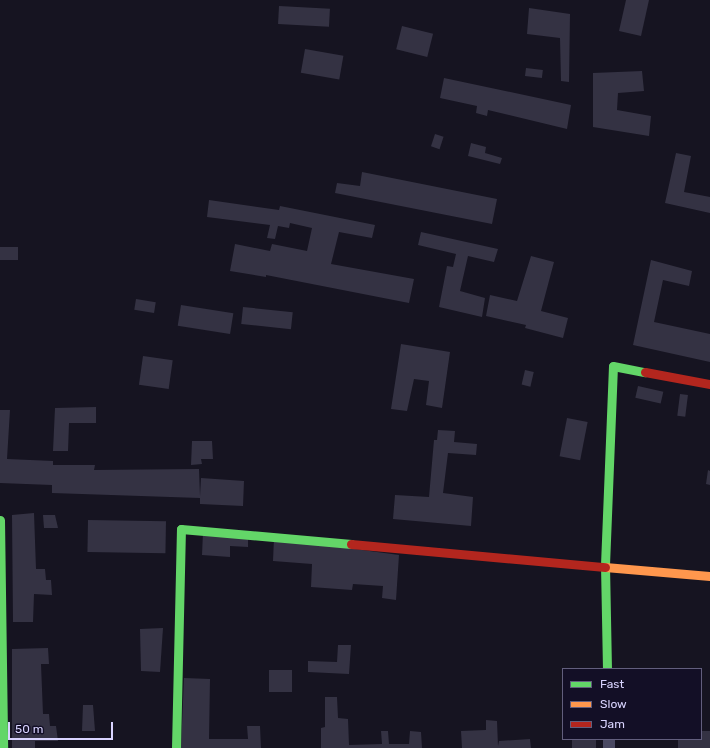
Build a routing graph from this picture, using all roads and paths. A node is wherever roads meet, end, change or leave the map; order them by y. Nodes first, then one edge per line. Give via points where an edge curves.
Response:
1 (710, 384) edge
2 (0, 520) edge
3 (605, 565) junction
4 (710, 576) edge
5 (607, 668) edge
6 (3, 748) edge
7 (176, 748) edge

1 - 3 street via 613,366
2 - 6 street
3 - 4 street
3 - 5 street
3 - 7 street via 180,529

